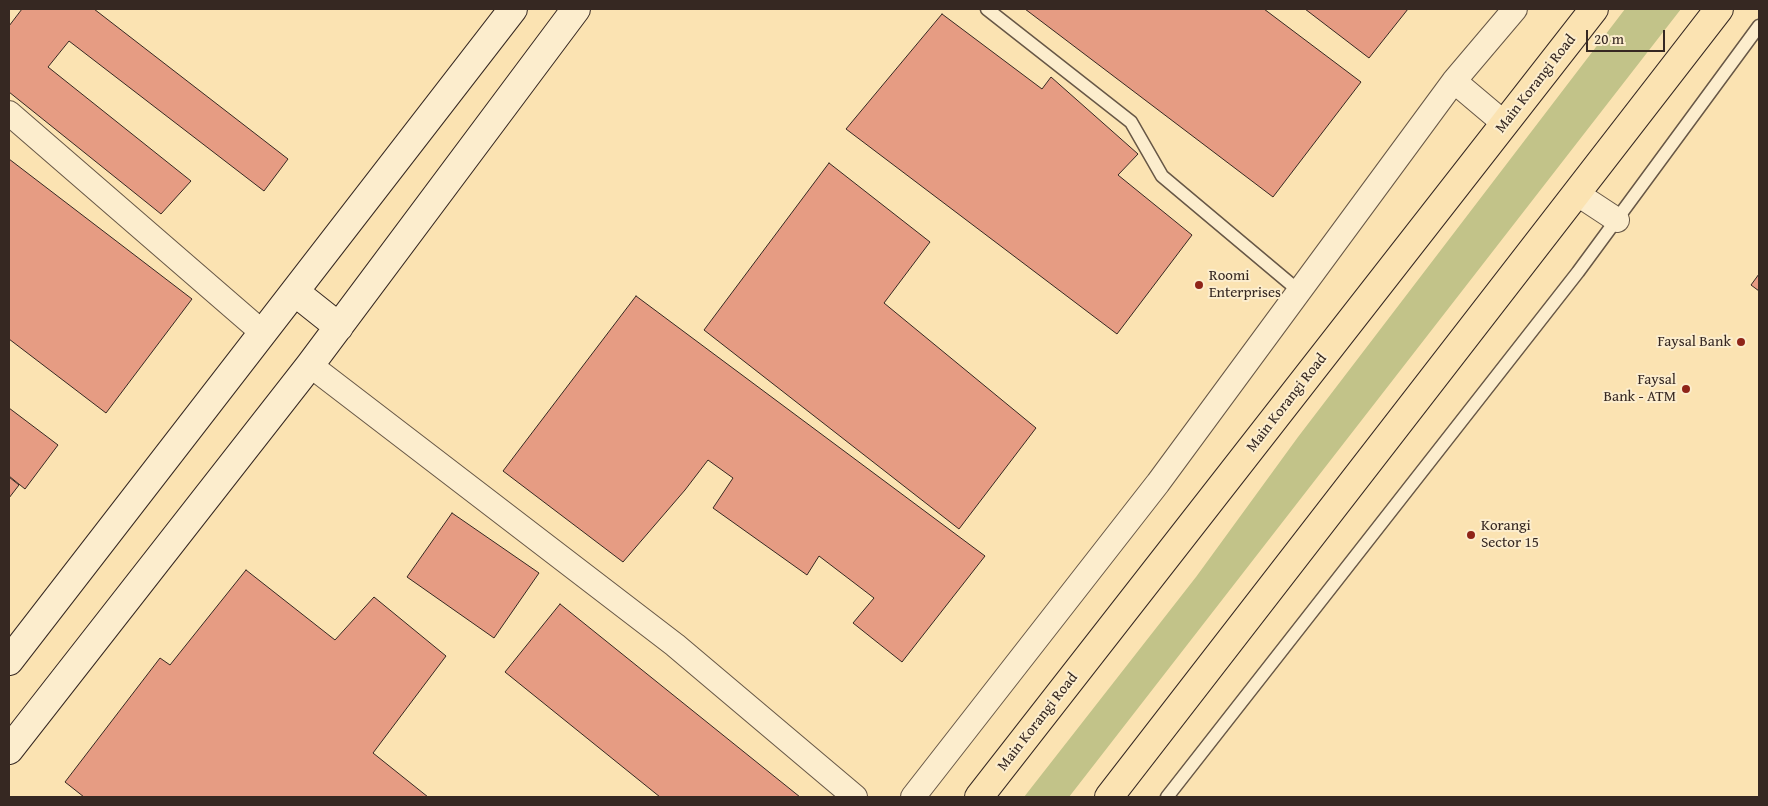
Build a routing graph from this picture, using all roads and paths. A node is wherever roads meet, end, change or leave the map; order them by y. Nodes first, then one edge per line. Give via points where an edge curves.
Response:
1 (513, 9) edge
2 (576, 9) edge
3 (987, 9) edge
4 (1515, 9) edge
5 (1594, 9) edge
6 (1719, 9) edge
7 (1759, 26) edge
8 (1454, 81) junction
9 (9, 114) edge
10 (1505, 124) junction
11 (1576, 193) junction
12 (1617, 220) junction
13 (1299, 291) junction
14 (295, 292) junction
15 (339, 327) junction
16 (263, 334) junction
17 (310, 365) junction
18 (9, 661) edge
19 (9, 750) edge
20 (855, 797) edge
21 (913, 797) edge
22 (979, 797) edge
23 (1109, 797) edge
24 (1166, 797) edge

1 - 14 street
2 - 15 street
3 - 13 lane via 1131,122 1162,176
4 - 8 street
5 - 10 main road, Main Korangi Road
6 - 11 main road
7 - 12 lane
8 - 10 street
8 - 13 street
9 - 16 street
10 - 22 main road, Main Korangi Road
11 - 12 street
11 - 23 main road
12 - 24 lane
13 - 21 street via 1158,483
14 - 15 street
14 - 16 street
15 - 17 street
16 - 18 street
17 - 19 street
17 - 20 street via 674,645

